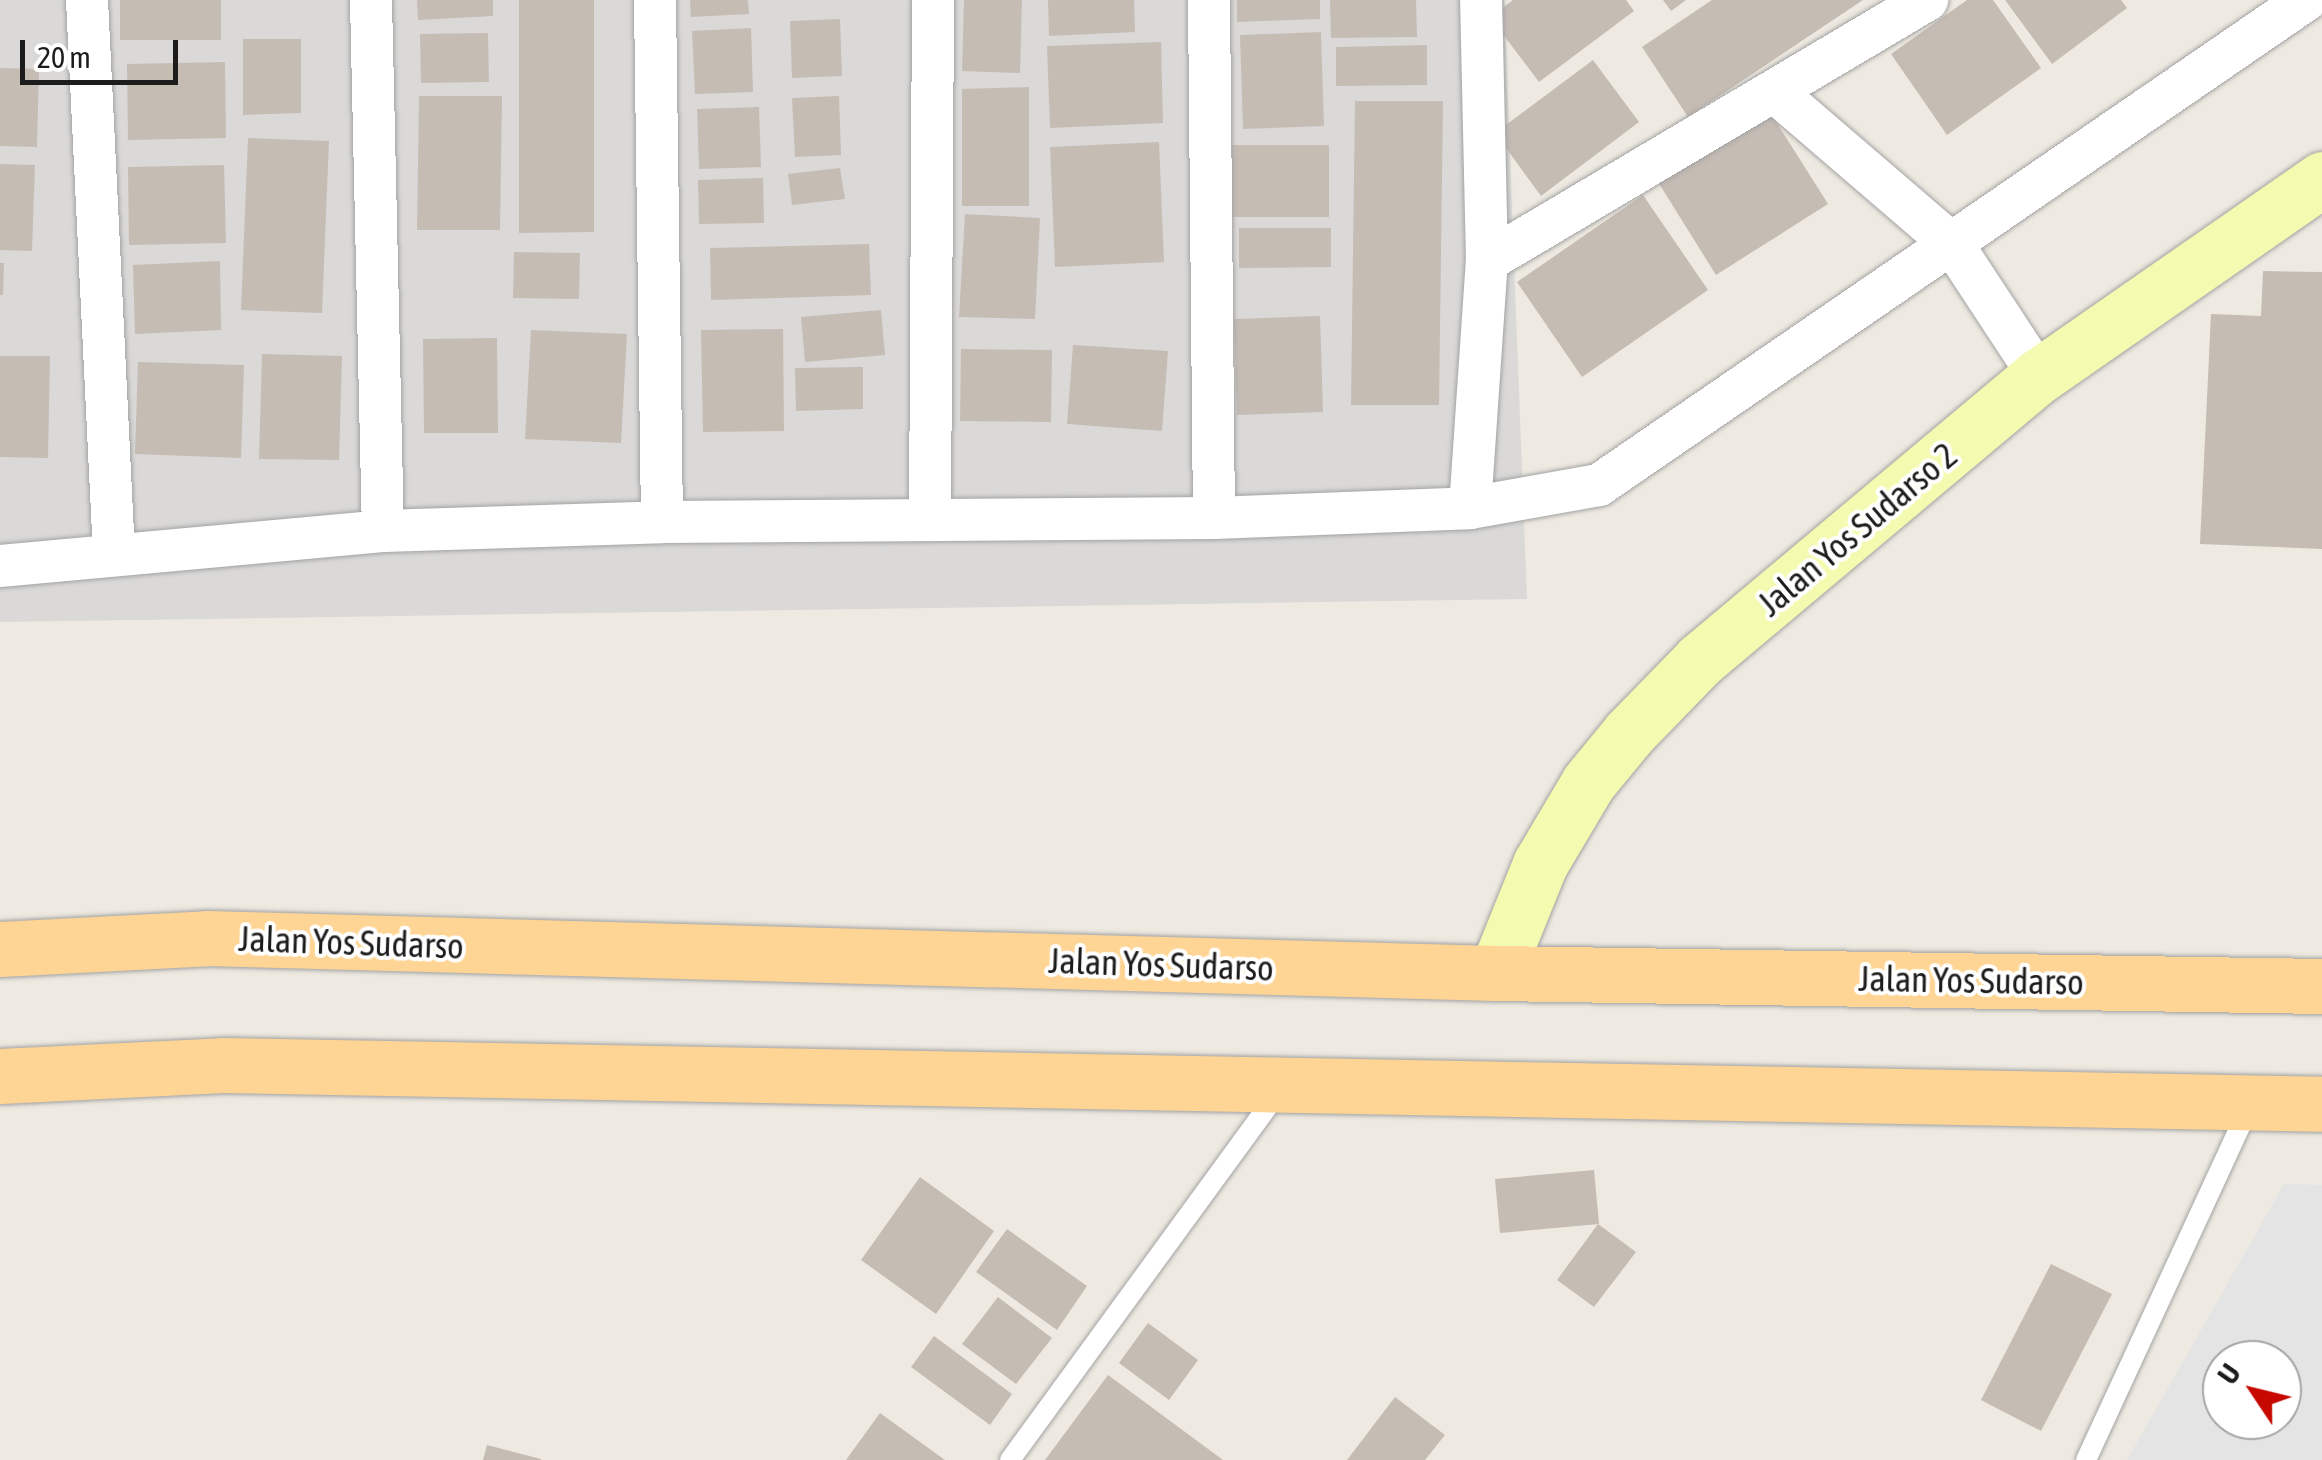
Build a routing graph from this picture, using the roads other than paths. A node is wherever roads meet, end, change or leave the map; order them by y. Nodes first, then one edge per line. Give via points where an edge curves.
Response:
1 (87, 0) edge
2 (372, 0) edge
3 (655, 0) edge
4 (933, 0) edge
5 (1209, 0) edge
6 (1480, 0) edge
7 (1927, 0) edge
8 (2306, 0) edge
9 (1774, 92) junction
10 (2322, 179) edge
11 (1953, 245) junction
12 (1488, 261) junction
13 (2040, 376) junction
14 (1470, 508) junction
15 (1214, 518) junction
16 (930, 520) junction
17 (662, 522) junction
18 (383, 532) junction
19 (114, 554) junction
20 (0, 566) edge
21 (0, 948) edge
22 (1496, 972) junction
23 (2322, 986) edge
24 (0, 1076) edge
25 (1285, 1084) junction
26 (2251, 1103) junction
27 (2322, 1104) edge
28 (1010, 1460) edge
29 (2086, 1460) edge

1 - 19 street
2 - 18 street
3 - 17 street
4 - 16 street
5 - 15 street
6 - 12 street
7 - 9 street
8 - 11 street
9 - 11 street
9 - 12 street
10 - 13 main road, Jalan Yos Sudarso 2
11 - 13 street
11 - 14 street via 1598,485
12 - 14 street
13 - 22 main road, Jalan Yos Sudarso 2 via 1700,660 1629,733 1588,784 1540,864
14 - 15 street
15 - 16 street
16 - 17 street
17 - 18 street
18 - 19 street
19 - 20 street
21 - 22 main road, Jalan Yos Sudarso via 207,938
22 - 23 main road, Jalan Yos Sudarso
24 - 25 main road via 223,1065
25 - 26 main road
25 - 28 lane
26 - 27 main road
26 - 29 lane

